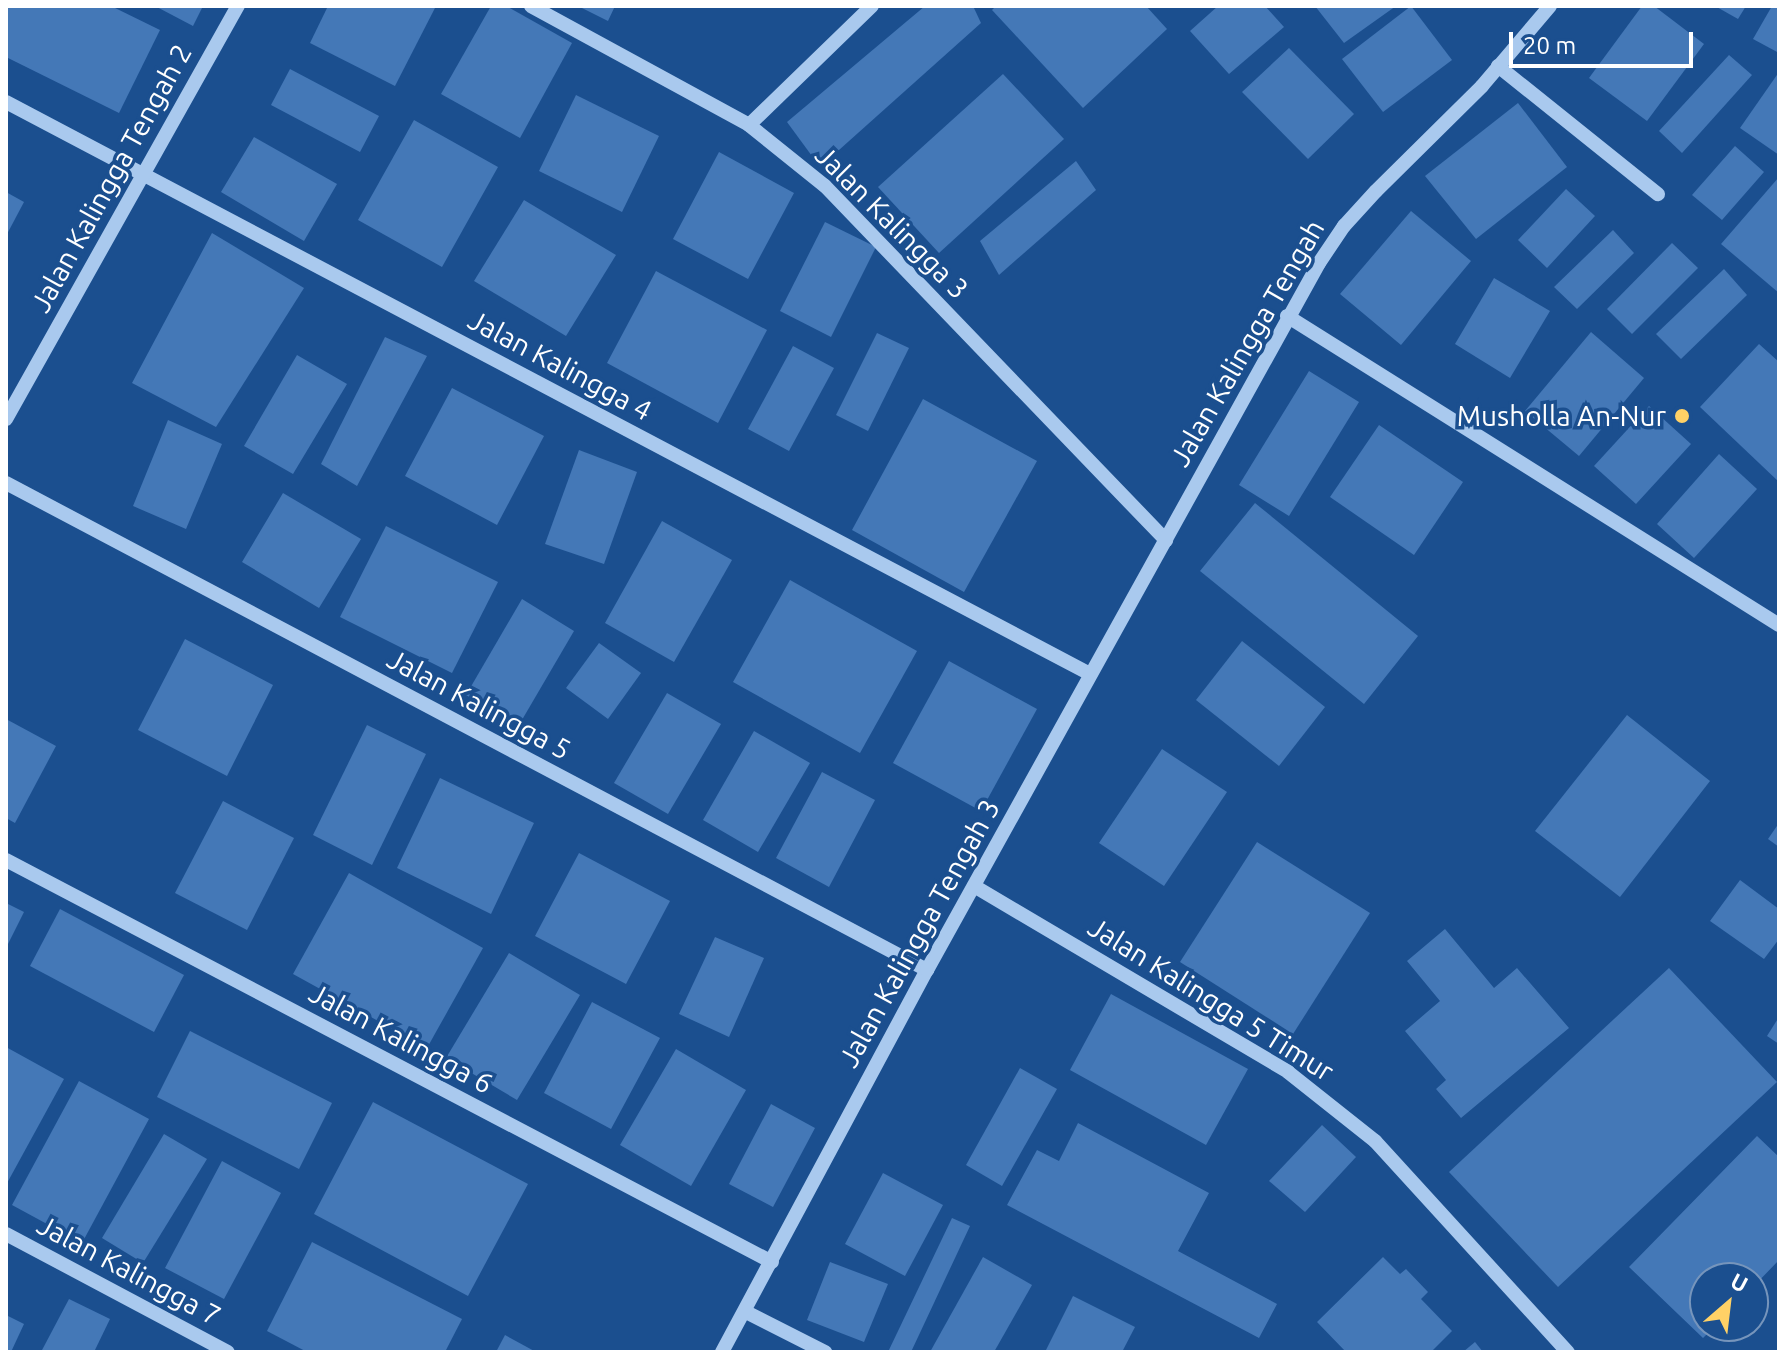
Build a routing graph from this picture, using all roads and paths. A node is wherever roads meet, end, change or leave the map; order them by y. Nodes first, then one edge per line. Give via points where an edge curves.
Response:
1 (238, 6) edge
2 (531, 6) edge
3 (872, 6) edge
4 (1550, 6) edge
5 (1498, 66) junction
6 (6, 102) edge
7 (749, 125) junction
8 (142, 174) junction
9 (1658, 194) dead end
10 (1287, 316) junction
11 (6, 419) edge
12 (6, 483) edge
13 (1166, 540) junction
14 (1779, 625) edge
15 (1090, 674) junction
16 (6, 860) edge
17 (974, 886) junction
18 (927, 970) junction
19 (6, 1234) edge
20 (772, 1262) junction
21 (746, 1312) junction
22 (228, 1352) edge
23 (722, 1352) edge
24 (825, 1352) edge
25 (1568, 1352) edge

1 - 8 street, Jalan Kalingga Tengah 2
2 - 7 street, Jalan Kalingga 3
3 - 7 street
4 - 5 street, Jalan Kalingga Tengah
5 - 9 street
5 - 10 street, Jalan Kalingga Tengah via 1344,226
6 - 8 street, Jalan Kalingga 4
7 - 13 street, Jalan Kalingga 3 via 825,186
8 - 11 street, Jalan Kalingga Tengah 2
8 - 15 street, Jalan Kalingga 4
10 - 13 street, Jalan Kalingga Tengah
10 - 14 street
12 - 18 street, Jalan Kalingga 5
13 - 15 street, Jalan Kalingga Tengah 3
15 - 17 street, Jalan Kalingga Tengah 3
16 - 20 street, Jalan Kalingga 6
17 - 18 street, Jalan Kalingga Tengah 3
17 - 25 street, Jalan Kalingga 5 Timur via 1288,1072 1375,1141
18 - 20 street, Jalan Kalingga Tengah 3
19 - 22 street, Jalan Kalingga 7
20 - 21 street, Jalan Kalingga Tengah 3
21 - 23 street, Jalan Kalingga Tengah 3
21 - 24 street

